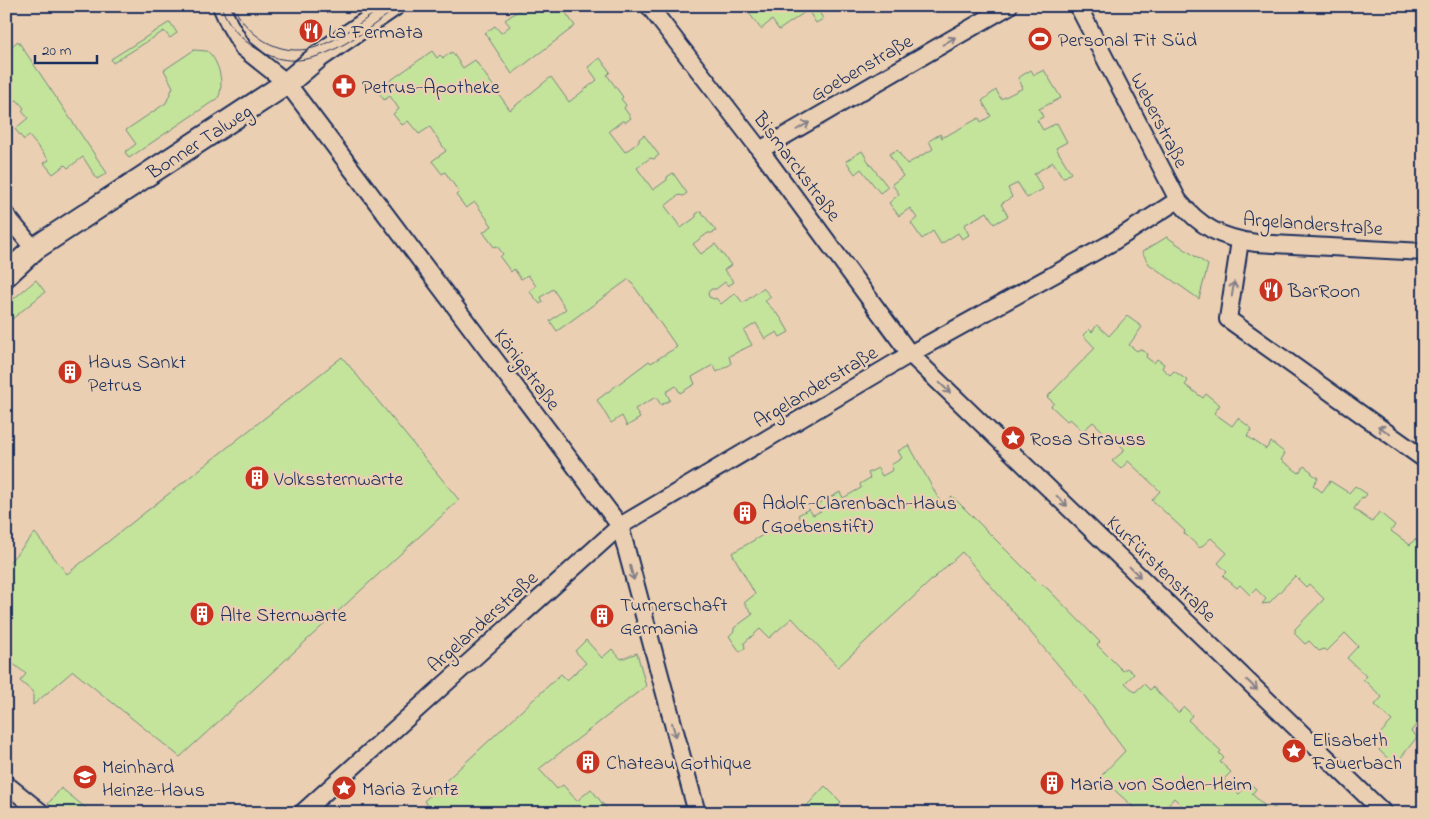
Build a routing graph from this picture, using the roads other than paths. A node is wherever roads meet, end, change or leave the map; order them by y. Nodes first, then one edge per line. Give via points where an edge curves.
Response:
1 (221, 6) edge
2 (392, 6) edge
3 (649, 6) edge
4 (1009, 6) edge
5 (1078, 6) edge
6 (287, 83) junction
7 (760, 150) junction
8 (1178, 200) junction
9 (6, 214) edge
10 (1240, 241) junction
11 (34, 249) junction
12 (1424, 252) edge
13 (6, 275) edge
14 (910, 354) junction
15 (1424, 459) edge
16 (620, 526) junction
17 (6, 784) edge
18 (42, 813) edge
19 (302, 813) edge
20 (697, 813) edge
21 (1384, 813) edge

1 - 6 street, Königstraße via 243,48
2 - 6 street, Bonner Talweg
3 - 7 street, Bismarckstraße
7 -> 4 street, Goebenstraße
5 - 8 street, Weberstraße
6 - 11 street, Bonner Talweg
6 - 16 street, Königstraße
7 - 14 street, Bismarckstraße
8 - 10 street, Argelanderstraße via 1199,223
8 - 14 street, Argelanderstraße via 1111,243
9 - 11 street
10 - 12 street, Argelanderstraße
15 -> 10 street via 1228,319
11 - 13 street, Bonner Talweg
14 - 16 street, Argelanderstraße
14 -> 21 street, Kurfürstenstraße
16 - 19 street, Argelanderstraße
16 -> 20 street, Königstraße
17 - 18 street

